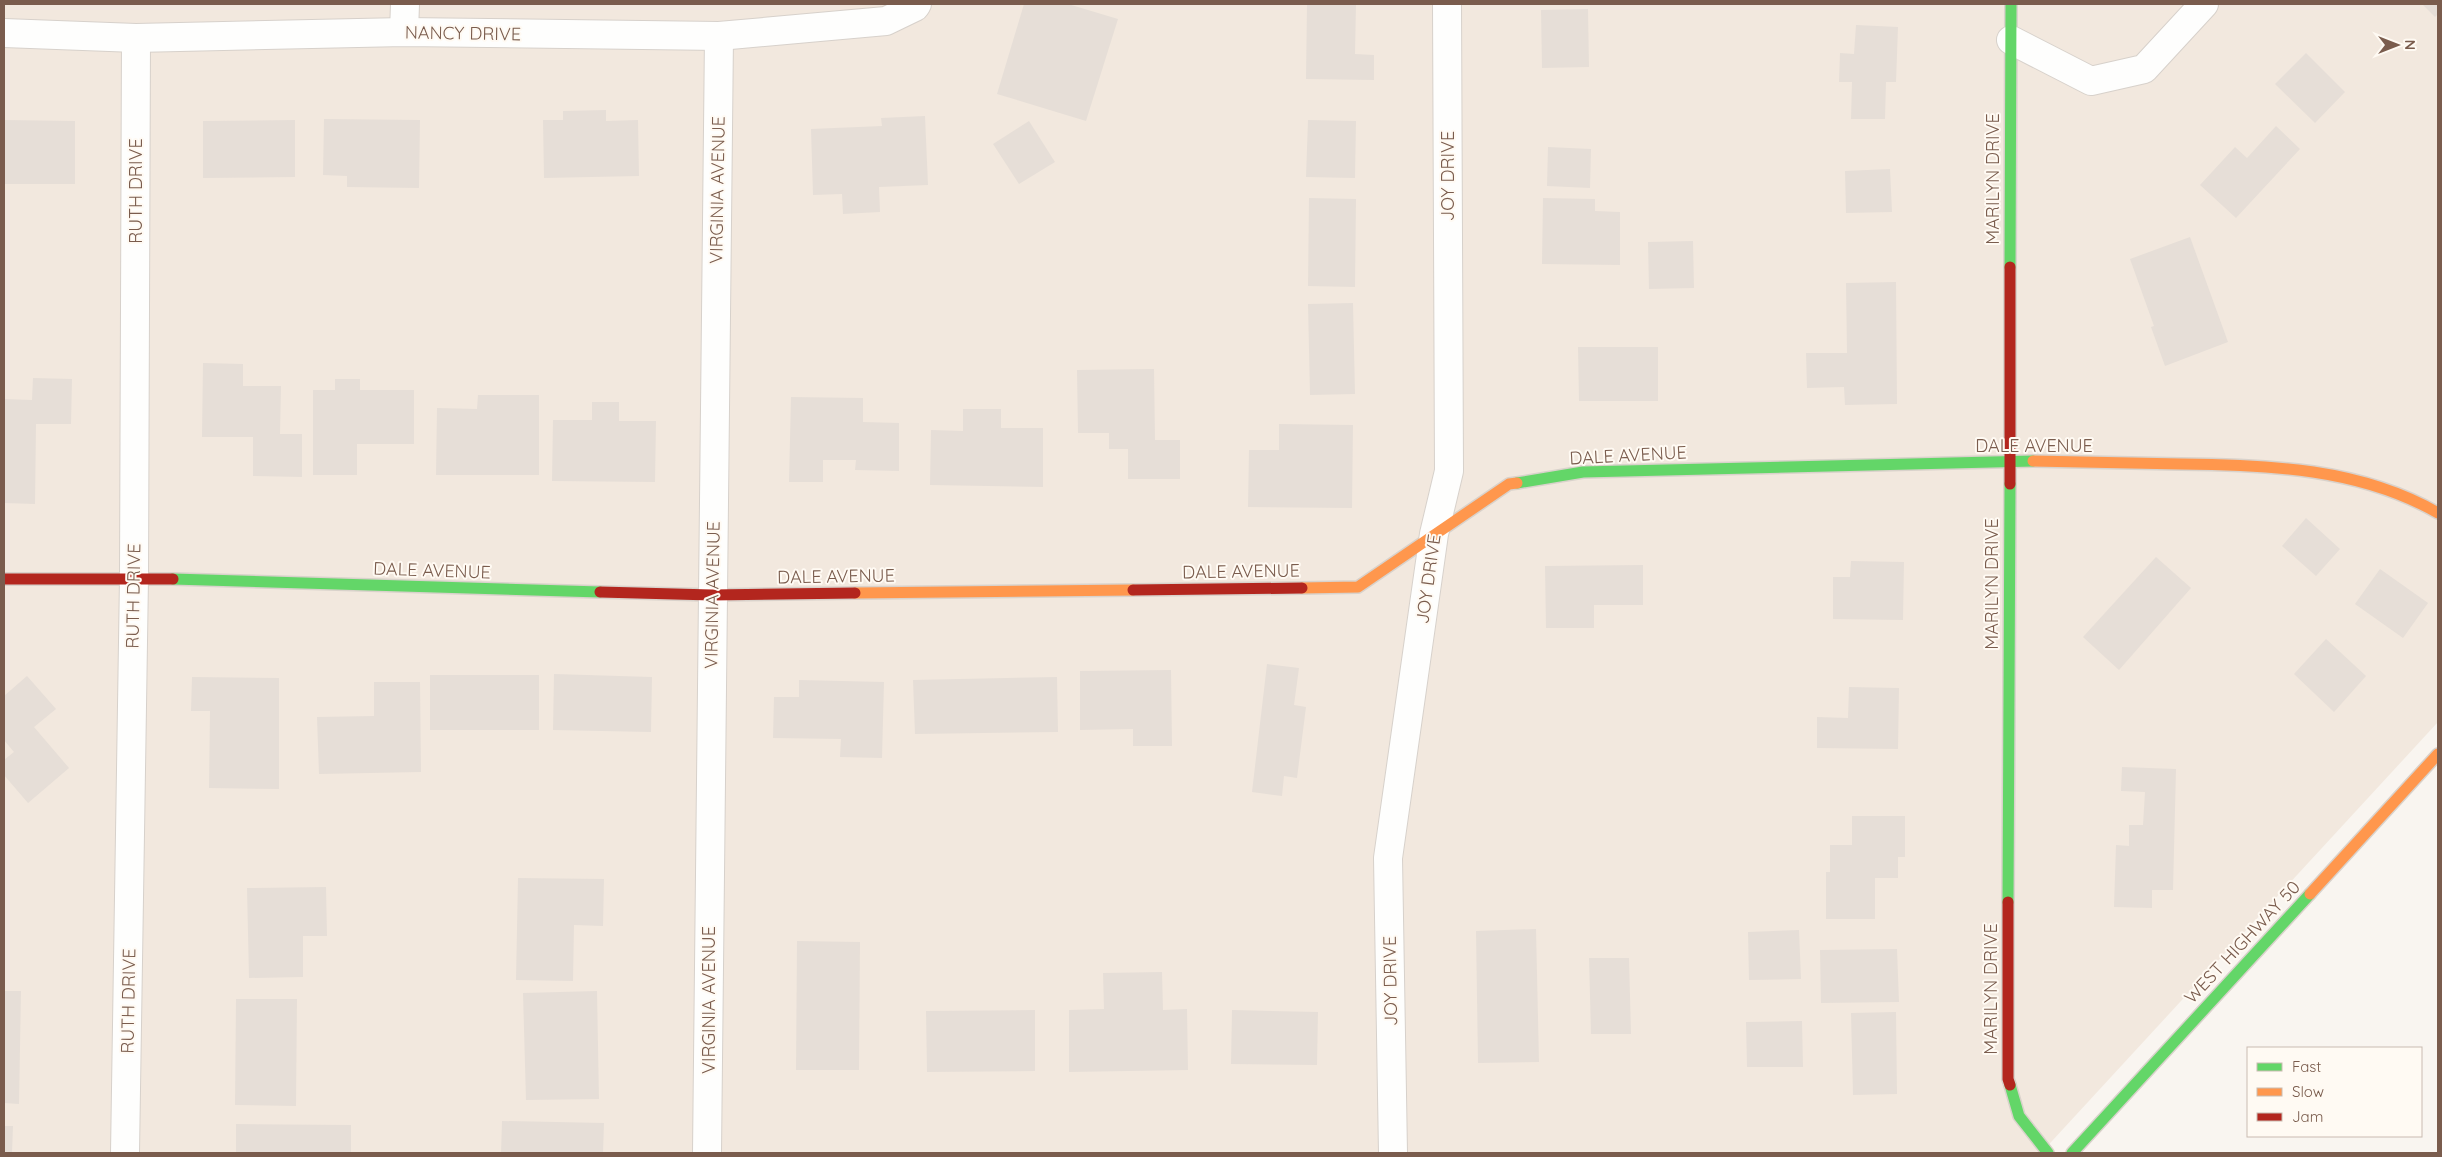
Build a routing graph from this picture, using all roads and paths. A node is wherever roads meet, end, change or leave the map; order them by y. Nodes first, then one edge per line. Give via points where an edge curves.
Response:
1 (405, 4) edge
2 (917, 4) edge
3 (1446, 4) edge
4 (2011, 4) edge
5 (2204, 4) edge
6 (404, 32) junction
7 (4, 33) edge
8 (719, 36) junction
9 (136, 38) junction
10 (2011, 40) junction
11 (2008, 461) junction
12 (2438, 513) edge
13 (1434, 534) junction
14 (134, 578) junction
15 (4, 579) edge
16 (712, 595) junction
17 (2438, 754) edge
18 (125, 1153) edge
19 (707, 1153) edge
20 (1393, 1153) edge
21 (2048, 1153) edge
22 (2072, 1153) edge

1 - 6 street
2 - 8 street, NANCY DRIVE via 886,21
3 - 13 street, JOY DRIVE via 1449,471
4 - 10 street, MARILYN DRIVE
5 - 10 street via 2144,69 2091,81
6 - 8 street, NANCY DRIVE
6 - 9 street, NANCY DRIVE
7 - 9 street, NANCY DRIVE
8 - 16 street, VIRGINIA AVENUE
9 - 14 street, RUTH DRIVE
10 - 11 street, MARILYN DRIVE
11 - 12 street, DALE AVENUE via 2264,465 2345,476 2419,502
11 - 13 street, DALE AVENUE via 1583,472 1509,484
11 - 21 street, MARILYN DRIVE via 2008,1079 2019,1116
13 - 16 street, DALE AVENUE via 1358,587
13 - 20 street, JOY DRIVE via 1388,858
14 - 15 street, DALE AVENUE
14 - 16 street, DALE AVENUE
14 - 18 street, RUTH DRIVE
16 - 19 street, VIRGINIA AVENUE
17 - 22 street, WEST HIGHWAY 50

